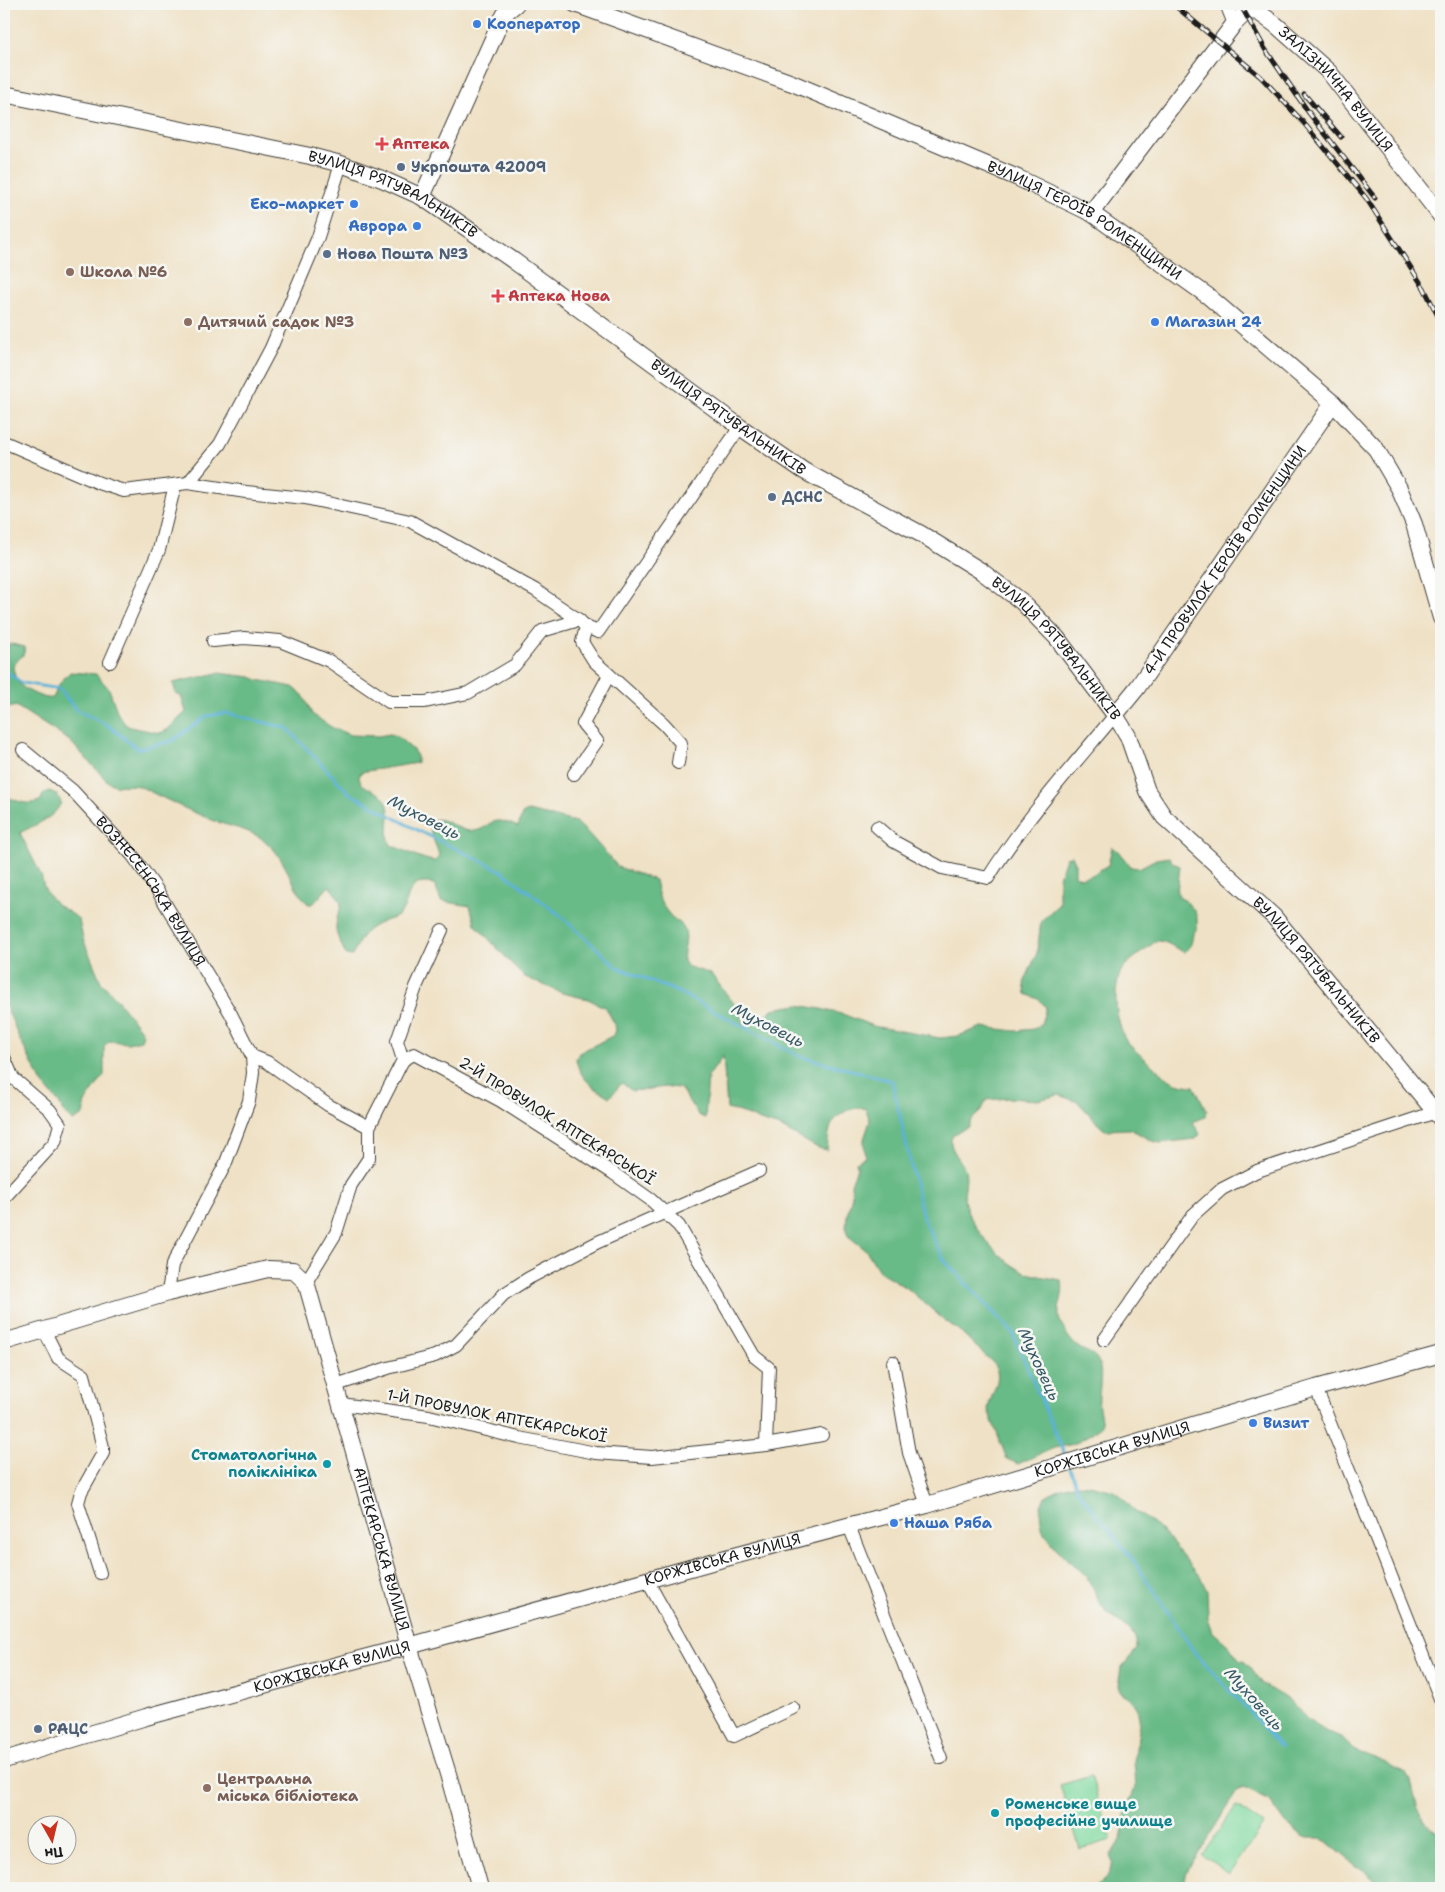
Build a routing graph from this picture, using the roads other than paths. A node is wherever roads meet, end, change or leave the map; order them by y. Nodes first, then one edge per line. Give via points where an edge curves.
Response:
1 (516, 4) edge
2 (575, 4) edge
3 (1226, 4) edge
4 (1234, 24) junction
5 (4, 94) edge
6 (341, 164) junction
7 (422, 197) junction
8 (1091, 213) junction
9 (1441, 216) edge
10 (1333, 403) junction
11 (740, 427) junction
12 (4, 442) edge
13 (188, 483) junction
14 (175, 485) junction
15 (1441, 618) edge
16 (582, 623) junction
17 (213, 641) dead end
18 (110, 662) dead end
19 (610, 675) junction
20 (1115, 715) junction
21 (23, 750) dead end
22 (678, 763) dead end
23 (574, 774) dead end
24 (877, 827) dead end
25 (442, 930) dead end
26 (252, 1056) junction
27 (4, 1058) edge
28 (403, 1060) junction
29 (1438, 1116) edge
30 (369, 1127) junction
31 (758, 1171) dead end
32 (4, 1198) edge
33 (664, 1212) junction
34 (306, 1282) junction
35 (168, 1293) junction
36 (44, 1330) junction
37 (1104, 1340) dead end
38 (4, 1342) edge
39 (1441, 1354) edge
40 (893, 1362) dead end
41 (336, 1385) junction
42 (1316, 1388) junction
43 (341, 1404) junction
44 (822, 1435) dead end
45 (766, 1445) junction
46 (927, 1506) junction
47 (849, 1526) junction
48 (100, 1573) dead end
49 (647, 1580) junction
50 (409, 1646) junction
51 (1441, 1701) edge
52 (793, 1708) dead end
53 (941, 1758) dead end
54 (4, 1760) edge
55 (480, 1888) edge

1 - 7 street via 500,23
2 - 8 street, ВУЛИЦЯ ГЕРОЇВ РОМЕНЩИНИ via 792,83 1018,178
3 - 4 street
4 - 8 street, ЗАЛІЗНИЧНА ВУЛИЦЯ
4 - 9 street, ЗАЛІЗНИЧНА ВУЛИЦЯ via 1244,14 1258,12 1329,72
5 - 6 street, ВУЛИЦЯ РЯТУВАЛЬНИКІВ
6 - 7 street, ВУЛИЦЯ РЯТУВАЛЬНИКІВ
6 - 13 street via 318,237 271,348 220,444
7 - 11 street, ВУЛИЦЯ РЯТУВАЛЬНИКІВ
8 - 10 street, ВУЛИЦЯ ГЕРОЇВ РОМЕНЩИНИ via 1208,296
10 - 15 street, ВУЛИЦЯ ГЕРОЇВ РОМЕНЩИНИ via 1376,449 1400,488 1414,524
10 - 20 street, 4-Й ПРОВУЛОК ГЕРОЇВ РОМЕНЩИНИ via 1137,688
11 - 16 street via 598,632
11 - 20 street, ВУЛИЦЯ РЯТУВАЛЬНИКІВ via 804,471 921,534 981,571 1021,601 1057,638
12 - 14 street via 124,491
13 - 14 street
13 - 16 street via 305,498 410,521 535,590
14 - 18 street via 159,550
16 - 17 street via 542,631 515,665 468,693 425,702 389,702 329,661 280,641 244,638
16 - 19 street via 582,642 594,661
19 - 22 street via 681,743
19 - 23 street via 583,724 597,741
20 - 24 street via 1034,811 988,878 942,868 893,841
20 - 29 street, ВУЛИЦЯ РЯТУВАЛЬНИКІВ via 1128,736 1147,791 1164,817 1274,917
21 - 26 street, ВОЗНЕСЕНСЬКА ВУЛИЦЯ via 73,791 133,856 172,914
25 - 28 street via 416,987 398,1040
26 - 30 street via 267,1062 328,1105
26 - 35 street, ВОЗНЕСЕНСЬКА ВУЛИЦЯ via 254,1073 249,1101 225,1165 172,1265
27 - 32 street via 14,1078 50,1110 60,1124 55,1142
28 - 30 street
28 - 33 street, 2-Й ПРОВУЛОК АПТЕКАРСЬКОЇ via 414,1054 501,1101 613,1173
29 - 37 street via 1257,1171 1222,1189 1193,1216
30 - 34 street via 369,1158 351,1185 336,1233
31 - 33 street
33 - 41 street via 529,1278 504,1294 456,1345 435,1356
33 - 45 street via 679,1226 754,1356 768,1368
34 - 35 street via 293,1270 268,1269
34 - 41 street, АПТЕКАРСЬКА ВУЛИЦЯ
35 - 36 street
36 - 38 street
36 - 48 street via 58,1358 84,1375 103,1447 78,1503
39 - 42 street, КОРЖІВСЬКА ВУЛИЦЯ
40 - 46 street via 909,1453
41 - 43 street, АПТЕКАРСЬКА ВУЛИЦЯ
42 - 46 street, КОРЖІВСЬКА ВУЛИЦЯ
42 - 51 street
43 - 45 street, 1-Й ПРОВУЛОК АПТЕКАРСЬКОЇ via 429,1416 596,1453 652,1457
43 - 50 street, АПТЕКАРСЬКА ВУЛИЦЯ
44 - 45 street, 1-Й ПРОВУЛОК АПТЕКАРСЬКОЇ
46 - 47 street, КОРЖІВСЬКА ВУЛИЦЯ
47 - 49 street, КОРЖІВСЬКА ВУЛИЦЯ
47 - 53 street
49 - 50 street, КОРЖІВСЬКА ВУЛИЦЯ
49 - 52 street via 734,1736
50 - 54 street, КОРЖІВСЬКА ВУЛИЦЯ
50 - 55 street, АПТЕКАРСЬКА ВУЛИЦЯ

